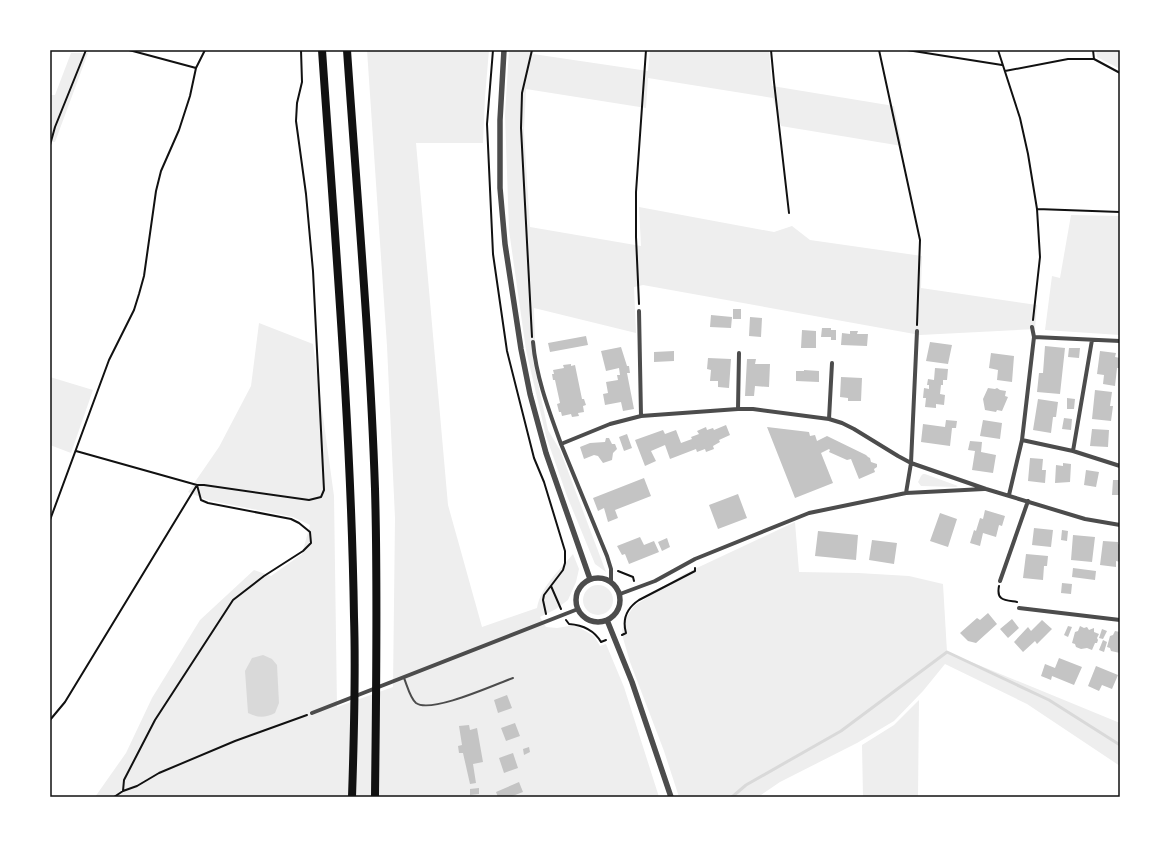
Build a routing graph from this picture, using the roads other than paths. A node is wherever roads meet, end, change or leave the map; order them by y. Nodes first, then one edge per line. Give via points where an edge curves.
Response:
1 (322, 50) edge
2 (347, 50) edge
3 (504, 50) edge
4 (639, 311) road end
5 (1032, 327) road end
6 (917, 330) road end
7 (1034, 338) junction
8 (1092, 340) junction
9 (1120, 341) edge
10 (533, 342) road end
11 (740, 353) dead end
12 (832, 363) dead end
13 (738, 409) junction
14 (641, 416) junction
15 (829, 420) junction
16 (1022, 440) junction
17 (561, 444) junction
18 (1073, 452) junction
19 (911, 463) junction
20 (1120, 466) edge
21 (986, 489) junction
22 (906, 493) junction
23 (1010, 495) junction
24 (1028, 501) junction
25 (1120, 525) edge
26 (590, 579) junction
27 (611, 581) junction
28 (1000, 581) road end
29 (620, 594) junction
30 (1019, 608) road end
31 (578, 609) junction
32 (607, 620) junction
33 (1120, 620) edge
34 (404, 678) junction
35 (513, 678) dead end
36 (312, 714) road end
37 (352, 797) edge
38 (375, 797) edge
39 (671, 797) edge

1 - 37 highway via 347,425 353,558 355,676
2 - 38 highway via 368,357 374,487 377,583
3 - 26 street via 500,188 505,244 521,349 546,453
4 - 14 street
5 - 7 street
6 - 19 street
7 - 8 street
7 - 16 street
8 - 9 street
8 - 18 street
10 - 17 street via 534,356 548,407
11 - 13 street
12 - 15 street
13 - 14 street
13 - 15 street
14 - 17 street via 610,424
15 - 19 street via 854,429
16 - 18 street
16 - 23 street
17 - 27 street via 607,556
18 - 20 street
19 - 21 street
19 - 22 street
21 - 22 street
21 - 23 street
22 - 29 street via 809,513 695,559 655,581
23 - 24 street
24 - 25 street via 1085,518
24 - 28 street
26 - 27 street via 604,578
26 - 31 street via 582,584 578,591
27 - 29 street
29 - 32 street via 617,612
30 - 33 street
31 - 32 street via 592,622
31 - 34 street
32 - 39 street via 632,682
34 - 35 lane via 412,697 417,703 425,705 445,703
34 - 36 street

